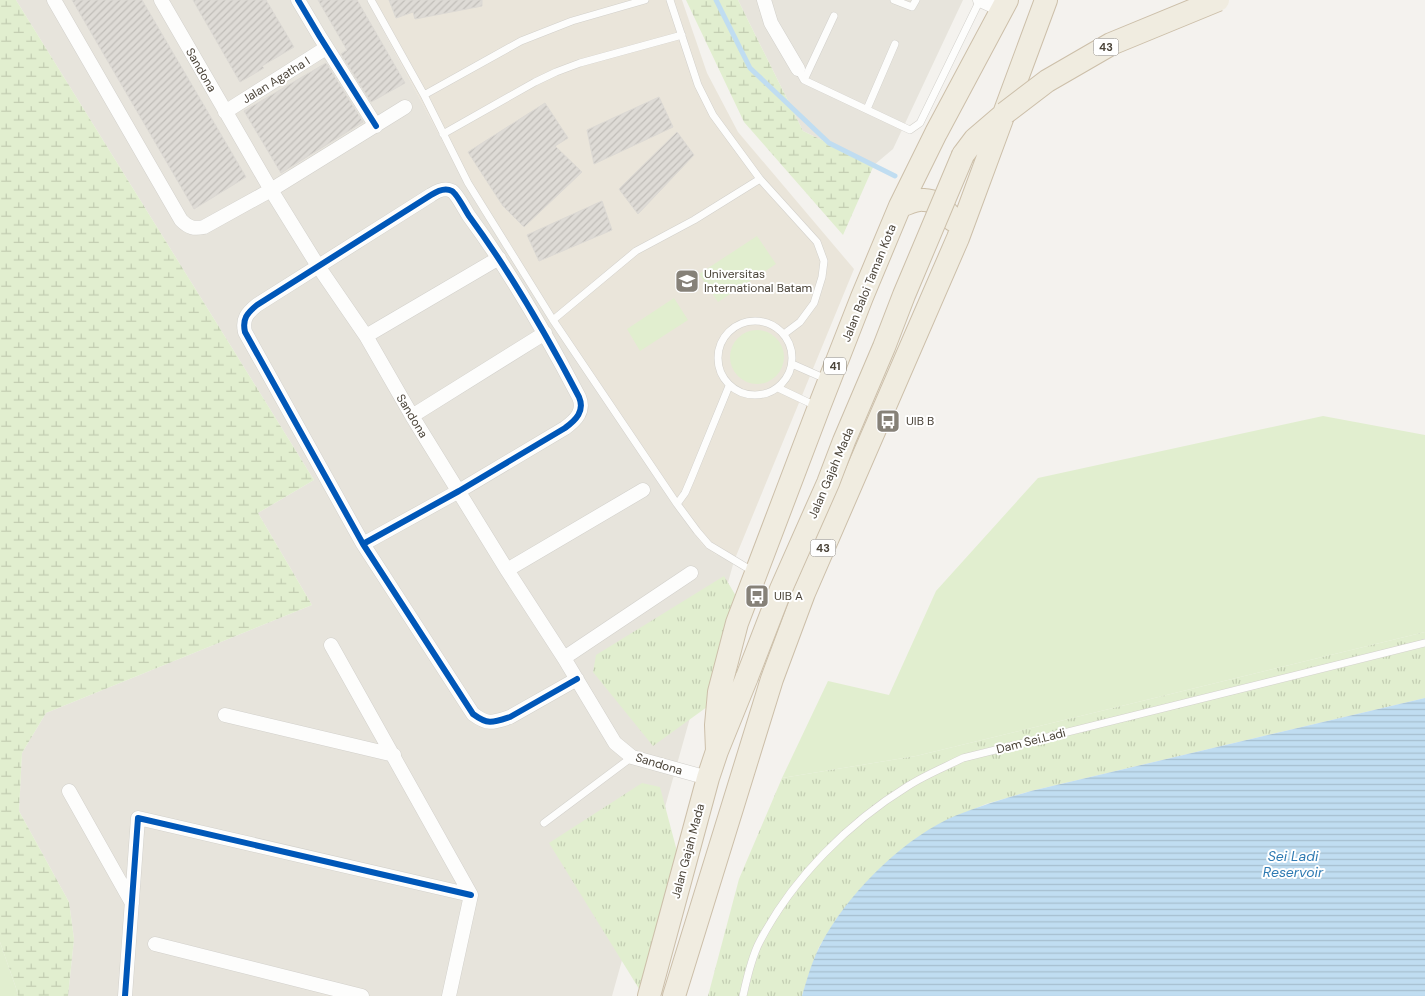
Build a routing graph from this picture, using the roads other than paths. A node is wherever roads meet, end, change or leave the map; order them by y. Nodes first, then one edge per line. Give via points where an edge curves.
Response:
1 (54, 0) edge
2 (161, 0) edge
3 (298, 0) edge
4 (371, 0) edge
5 (645, 0) edge
6 (670, 0) edge
7 (764, 0) edge
8 (894, 0) edge
9 (916, 0) edge
10 (980, 0) edge
11 (1046, 0) edge
12 (1218, 0) edge
13 (1004, 5) edge
14 (834, 16) dead end
15 (682, 35) junction
16 (895, 44) dead end
17 (326, 48) junction
18 (801, 75) junction
19 (424, 95) junction
20 (405, 107) dead end
21 (867, 109) junction
22 (225, 112) junction
23 (376, 126) junction
24 (443, 134) junction
25 (760, 179) junction
26 (271, 190) junction
27 (900, 206) junction
28 (958, 238) junction
29 (499, 258) junction
30 (318, 266) junction
31 (553, 320) junction
32 (545, 333) junction
33 (784, 334) junction
34 (366, 336) junction
35 (792, 364) junction
36 (829, 380) junction
37 (729, 386) junction
38 (778, 388) junction
39 (819, 407) junction
40 (412, 416) junction
41 (643, 490) dead end
42 (459, 491) junction
43 (677, 504) junction
44 (363, 544) junction
45 (508, 570) junction
46 (691, 573) dead end
47 (757, 573) junction
48 (1425, 642) edge
49 (331, 645) dead end
50 (564, 658) junction
51 (577, 679) junction
52 (225, 715) dead end
53 (717, 751) junction
54 (394, 755) junction
55 (632, 757) junction
56 (708, 778) junction
57 (69, 791) dead end
58 (544, 823) dead end
59 (471, 895) junction
60 (132, 903) junction
61 (155, 944) dead end
62 (125, 996) edge
63 (362, 996) edge
64 (448, 996) edge
65 (649, 996) edge
66 (674, 996) edge
67 (743, 996) edge

1 - 26 street via 187,226 194,229 204,227
2 - 22 street, Sandona
3 - 17 street
4 - 19 lane
5 - 19 lane via 572,21 521,41
6 - 15 lane
7 - 18 street via 771,23
8 - 9 lane via 912,7
10 - 13 street
10 - 21 lane via 920,123 910,130
11 - 28 highway, Jalan Gajah Mada / 43
12 - 53 highway, Jalan Gajah Mada / 43, bridge via 1111,44 1047,81 1005,112 963,154 781,589
13 - 27 highway, Jalan Baloi Taman Kota / 41
14 - 18 lane
15 - 24 lane via 556,72
15 - 25 lane via 698,85 713,115
16 - 21 lane
17 - 22 street, Jalan Agatha I
17 - 23 street
18 - 21 lane
19 - 24 lane
20 - 23 street
22 - 26 street, Sandona
23 - 26 street
24 - 31 lane via 468,183
25 - 31 lane via 636,251
25 - 33 lane via 817,242 824,260 814,303 800,322
26 - 30 street, Sandona
27 - 28 highway via 923,199 936,203 948,212
27 - 36 highway, Jalan Baloi Taman Kota / 41
28 - 66 highway, Jalan Gajah Mada / 43 via 804,593 772,679
29 - 30 street via 454,192 447,189 438,190
29 - 32 street
29 - 34 street
30 - 34 street, Sandona
30 - 44 street via 257,304 248,312 243,325
31 - 43 lane
32 - 40 street
32 - 42 street via 582,403 578,416 565,428
33 - 35 lane via 792,354
33 - 37 lane via 763,321 745,322 728,330 717,352 717,364
34 - 40 street, Sandona
35 - 36 lane
35 - 38 lane
36 - 39 highway, Jalan Baloi Taman Kota / 41
37 - 38 lane via 753,396
37 - 43 lane via 692,479
38 - 39 lane
39 - 47 highway, Jalan Baloi Taman Kota / 41
40 - 42 street, Sandona
41 - 45 street
42 - 44 street
42 - 45 street, Sandona
43 - 47 lane via 709,545
44 - 51 street via 473,714 483,722 510,717
45 - 50 street, Sandona
46 - 50 street
47 - 53 highway, Jalan Baloi Taman Kota / 41 via 737,623 720,692
48 - 67 lane, Dam Sei.Ladi via 963,758 909,785 862,818 790,893 759,943
49 - 54 street
50 - 51 street, Sandona
51 - 55 street, Sandona via 615,743
52 - 54 street
53 - 56 highway, Jalan Gajah Mada / 43
54 - 59 street
55 - 56 street, Sandona
55 - 58 lane
56 - 65 highway, Jalan Gajah Mada / 43
57 - 60 street
59 - 60 street via 138,818
59 - 64 street
60 - 62 street
61 - 63 street

